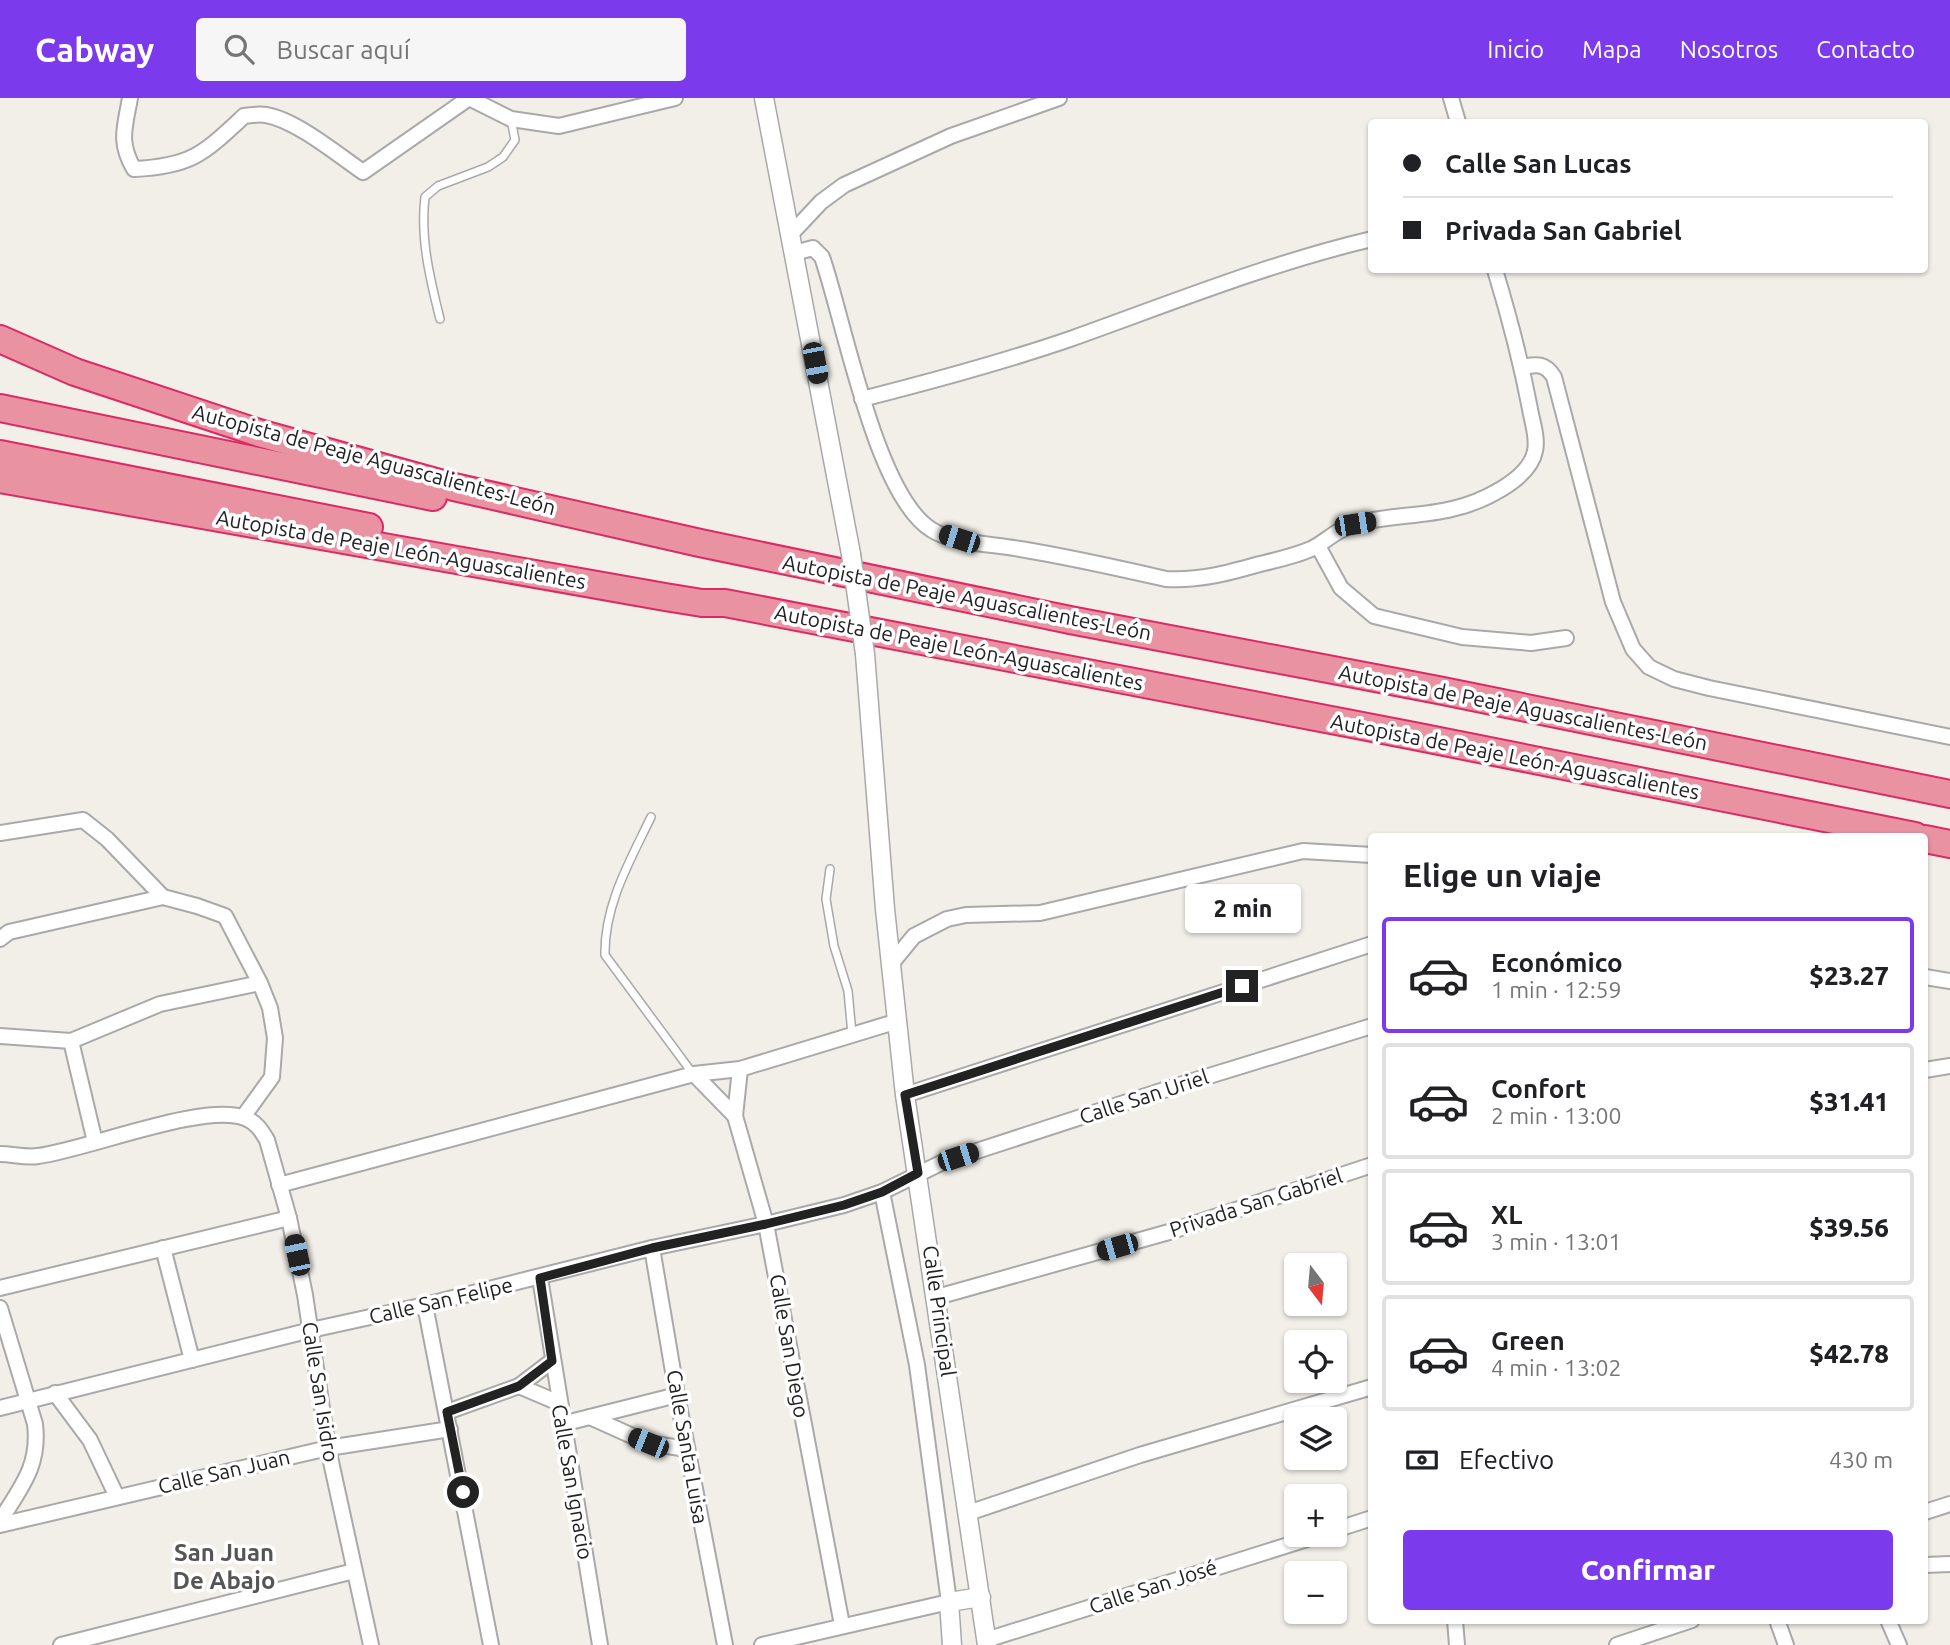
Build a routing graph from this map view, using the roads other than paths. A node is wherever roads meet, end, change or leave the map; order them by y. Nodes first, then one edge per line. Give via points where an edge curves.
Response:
1 (130, 98) edge
2 (469, 98) edge
3 (675, 98) edge
4 (764, 98) edge
5 (1059, 98) edge
6 (1451, 98) edge
7 (510, 119) junction
8 (1457, 119) edge
9 (790, 235) junction
10 (1368, 240) edge
11 (794, 253) junction
12 (1496, 273) edge
13 (440, 319) dead end
14 (0, 338) edge
15 (1521, 367) junction
16 (863, 399) junction
17 (0, 408) edge
18 (0, 454) edge
19 (0, 479) edge
20 (700, 543) junction
21 (1318, 546) junction
22 (725, 603) junction
23 (1566, 638) dead end
24 (1950, 737) edge
25 (1950, 794) edge
26 (651, 817) dead end
27 (0, 833) edge
28 (1899, 833) edge
29 (1928, 840) edge
30 (1950, 844) edge
31 (1368, 855) edge
32 (830, 869) dead end
33 (163, 897) junction
34 (0, 939) edge
35 (1368, 945) edge
36 (892, 971) junction
37 (1928, 977) edge
38 (1950, 981) edge
39 (260, 983) junction
40 (898, 1021) junction
41 (1368, 1027) edge
42 (852, 1035) junction
43 (0, 1037) edge
44 (71, 1041) junction
45 (1950, 1066) edge
46 (740, 1069) junction
47 (1928, 1070) edge
48 (694, 1074) junction
49 (905, 1095) junction
50 (735, 1116) junction
51 (243, 1117) junction
52 (95, 1142) junction
53 (0, 1154) edge
54 (1368, 1166) edge
55 (918, 1173) junction
56 (279, 1185) junction
57 (882, 1192) junction
58 (289, 1218) junction
59 (766, 1224) junction
60 (163, 1248) junction
61 (652, 1248) junction
62 (540, 1278) junction
63 (0, 1288) edge
64 (937, 1297) junction
65 (425, 1305) junction
66 (0, 1308) edge
67 (311, 1330) junction
68 (192, 1360) junction
69 (552, 1361) junction
70 (519, 1386) junction
71 (1368, 1388) edge
72 (55, 1393) junction
73 (677, 1395) junction
74 (28, 1400) junction
75 (559, 1403) junction
76 (0, 1408) edge
77 (447, 1412) junction
78 (590, 1417) junction
79 (562, 1424) junction
80 (450, 1429) junction
81 (328, 1448) junction
82 (687, 1449) junction
83 (117, 1497) junction
84 (1950, 1504) edge
85 (1928, 1511) edge
86 (968, 1513) junction
87 (1368, 1519) edge
88 (0, 1523) edge
89 (1347, 1526) edge
90 (1284, 1547) edge
91 (1950, 1563) edge
92 (1928, 1565) edge
93 (354, 1571) junction
94 (981, 1597) junction
95 (949, 1602) junction
96 (1455, 1624) edge
97 (1778, 1624) edge
98 (1879, 1624) edge
99 (1890, 1624) edge
100 (842, 1625) junction
101 (1660, 1626) edge
102 (1897, 1640) edge
103 (791, 1641) edge
104 (987, 1643) edge
105 (61, 1645) edge
106 (371, 1645) edge
107 (491, 1645) edge
108 (600, 1645) edge
109 (725, 1645) edge
110 (762, 1645) edge
111 (952, 1645) edge
112 (1457, 1645) edge
113 (1617, 1645) edge
114 (1786, 1645) edge

1 - 2 street via 124,137 125,154 134,169 173,165 201,155 244,116 267,115 317,139 363,172
2 - 7 street
3 - 7 street via 559,126
4 - 9 street, Calle Principal
5 - 9 street via 923,147 844,185
6 - 8 street
7 - 13 lane via 515,140 503,157 438,186 425,197 428,270
9 - 11 street, Calle Principal
10 - 16 street via 1197,292 980,369
11 - 16 street via 813,248 822,257
11 - 36 street, Calle Principal, bridge via 851,554 865,654
12 - 15 street
14 - 20 highway, Autopista de Peaje Aguascalientes-León via 75,372 259,433 454,487
15 - 21 street via 1535,452 1512,482 1454,509 1355,524
15 - 24 street via 1542,365 1554,377 1613,602 1633,649 1649,667 1709,688
16 - 21 street via 893,480 932,531 1190,580
17 - 20 highway via 455,502
18 - 22 highway via 669,587
19 - 22 highway, Autopista de Peaje León-Aguascalientes via 652,595
20 - 25 highway, Autopista de Peaje Aguascalientes-León
21 - 23 street via 1341,588 1374,615 1462,637 1531,643
22 - 28 highway, Autopista de Peaje León-Aguascalientes
26 - 48 lane via 617,887 605,955
27 - 33 street via 83,820
29 - 30 highway
31 - 36 street via 1303,851 1040,914 947,919 914,936
32 - 42 lane via 826,898 848,991
33 - 34 street via 9,932
33 - 39 street via 225,916
35 - 49 street
36 - 40 street, Calle Principal
37 - 38 street
39 - 44 street via 160,1004
39 - 51 street via 275,1038 272,1077
40 - 42 street
40 - 49 street, Calle Principal
41 - 55 street, Calle San Uriel
42 - 46 street
43 - 44 street
44 - 52 street
45 - 47 street
46 - 48 street
46 - 50 street, Calle San Diego
48 - 50 street
48 - 56 street
49 - 55 street, Calle Principal
50 - 59 street, Calle San Diego
51 - 52 street via 193,1118
51 - 56 street, Calle San Isidro via 256,1123 267,1140
52 - 53 street via 36,1157
54 - 64 street, Privada San Gabriel via 1169,1232
55 - 57 street, Calle San Felipe
55 - 64 street, Calle Principal
56 - 58 street, Calle San Isidro
57 - 59 street, Calle San Felipe
57 - 95 street via 917,1366
58 - 60 street
58 - 67 street, Calle San Isidro
59 - 61 street, Calle San Felipe
59 - 100 street, Calle San Diego
60 - 63 street
60 - 68 street
61 - 62 street, Calle San Felipe
61 - 73 street, Calle Santa Luisa
62 - 65 street, Calle San Felipe
62 - 69 street, Calle San Ignacio
64 - 86 street, Calle Principal
65 - 67 street, Calle San Felipe
65 - 77 street
66 - 74 street
67 - 68 street, Calle San Felipe
67 - 81 street, Calle San Isidro
68 - 72 street, Calle San Felipe
69 - 70 street
69 - 75 street, Calle San Ignacio
70 - 75 street
70 - 77 street
71 - 86 street via 1140,1455
72 - 74 street, Calle San Felipe
72 - 83 street via 90,1440
73 - 78 street
73 - 82 street, Calle Santa Luisa
74 - 76 street, Calle San Felipe
74 - 88 street via 38,1444 34,1464
75 - 79 street, Calle San Ignacio
77 - 80 street
78 - 79 street
78 - 82 street via 648,1443
79 - 108 street, Calle San Ignacio
80 - 81 street, Calle San Juan
80 - 107 street
81 - 83 street, Calle San Juan
81 - 93 street, Calle San Isidro
82 - 109 street, Calle Santa Luisa
83 - 88 street, Calle San Juan
84 - 85 street
86 - 94 street, Calle Principal
87 - 89 street
90 - 104 street, Calle San José
91 - 92 street
93 - 105 street
93 - 106 street, Calle San Isidro
94 - 95 street
94 - 104 street, Calle Principal
95 - 100 street
95 - 111 street
96 - 112 street
97 - 114 street
98 - 102 street
99 - 102 street
100 - 103 street
101 - 113 street
103 - 110 street

